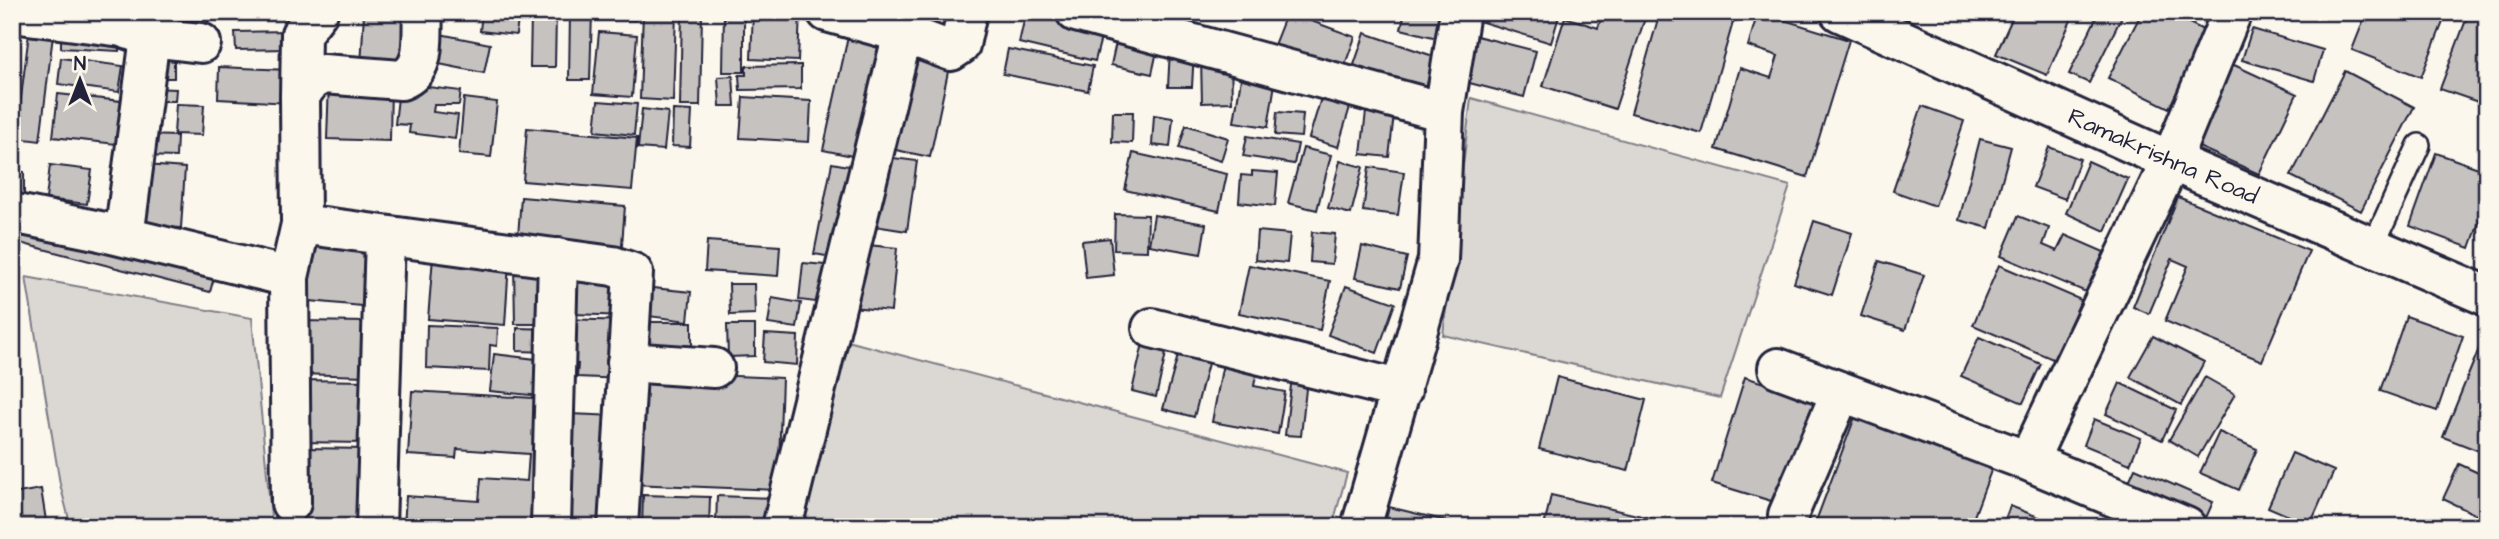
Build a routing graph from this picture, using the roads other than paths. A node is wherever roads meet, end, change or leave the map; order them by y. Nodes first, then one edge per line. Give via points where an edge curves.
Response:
1 (318, 12) edge
2 (423, 12) edge
3 (827, 12) edge
4 (967, 12) edge
5 (1076, 12) edge
6 (1460, 12) edge
7 (1840, 12) edge
8 (2232, 12) edge
9 (12, 13) edge
10 (903, 33) junction
11 (150, 37) junction
12 (201, 43) dead end
13 (300, 96) junction
14 (1444, 112) junction
15 (2420, 145) dead end
16 (2171, 160) junction
17 (12, 213) edge
18 (301, 224) junction
19 (124, 237) junction
20 (385, 237) junction
21 (2372, 248) junction
22 (558, 258) junction
23 (289, 277) junction
24 (2487, 296) edge
25 (1152, 328) dead end
26 (627, 362) junction
27 (714, 368) dead end
28 (1778, 368) dead end
29 (1402, 390) junction
30 (1841, 392) junction
31 (2028, 461) junction
32 (291, 503) dead end
33 (1788, 515) dead end
34 (376, 527) edge
35 (551, 527) edge
36 (618, 527) edge
37 (782, 527) edge
38 (1361, 527) edge
39 (2186, 527) edge

1 - 13 street via 301,34
2 - 13 street via 420,66 413,76 401,80 323,74 310,81
3 - 10 street
4 - 10 street via 958,49 951,51
5 - 14 street
6 - 14 street
7 - 16 street, Ramakrishna Road
8 - 16 street
9 - 11 street via 122,27
10 - 37 street
11 - 12 street
11 - 19 street
13 - 18 street
14 - 29 street via 1438,260
15 - 21 lane
16 - 21 street, Ramakrishna Road
16 - 31 street
17 - 19 street
18 - 20 street
18 - 23 street
19 - 23 street
20 - 22 street
20 - 34 street
21 - 24 street, Ramakrishna Road
22 - 26 street via 633,273
22 - 35 street
23 - 32 street
25 - 29 street
26 - 27 street
26 - 36 street
28 - 30 street
29 - 38 street
30 - 31 street
30 - 33 street
31 - 39 street

